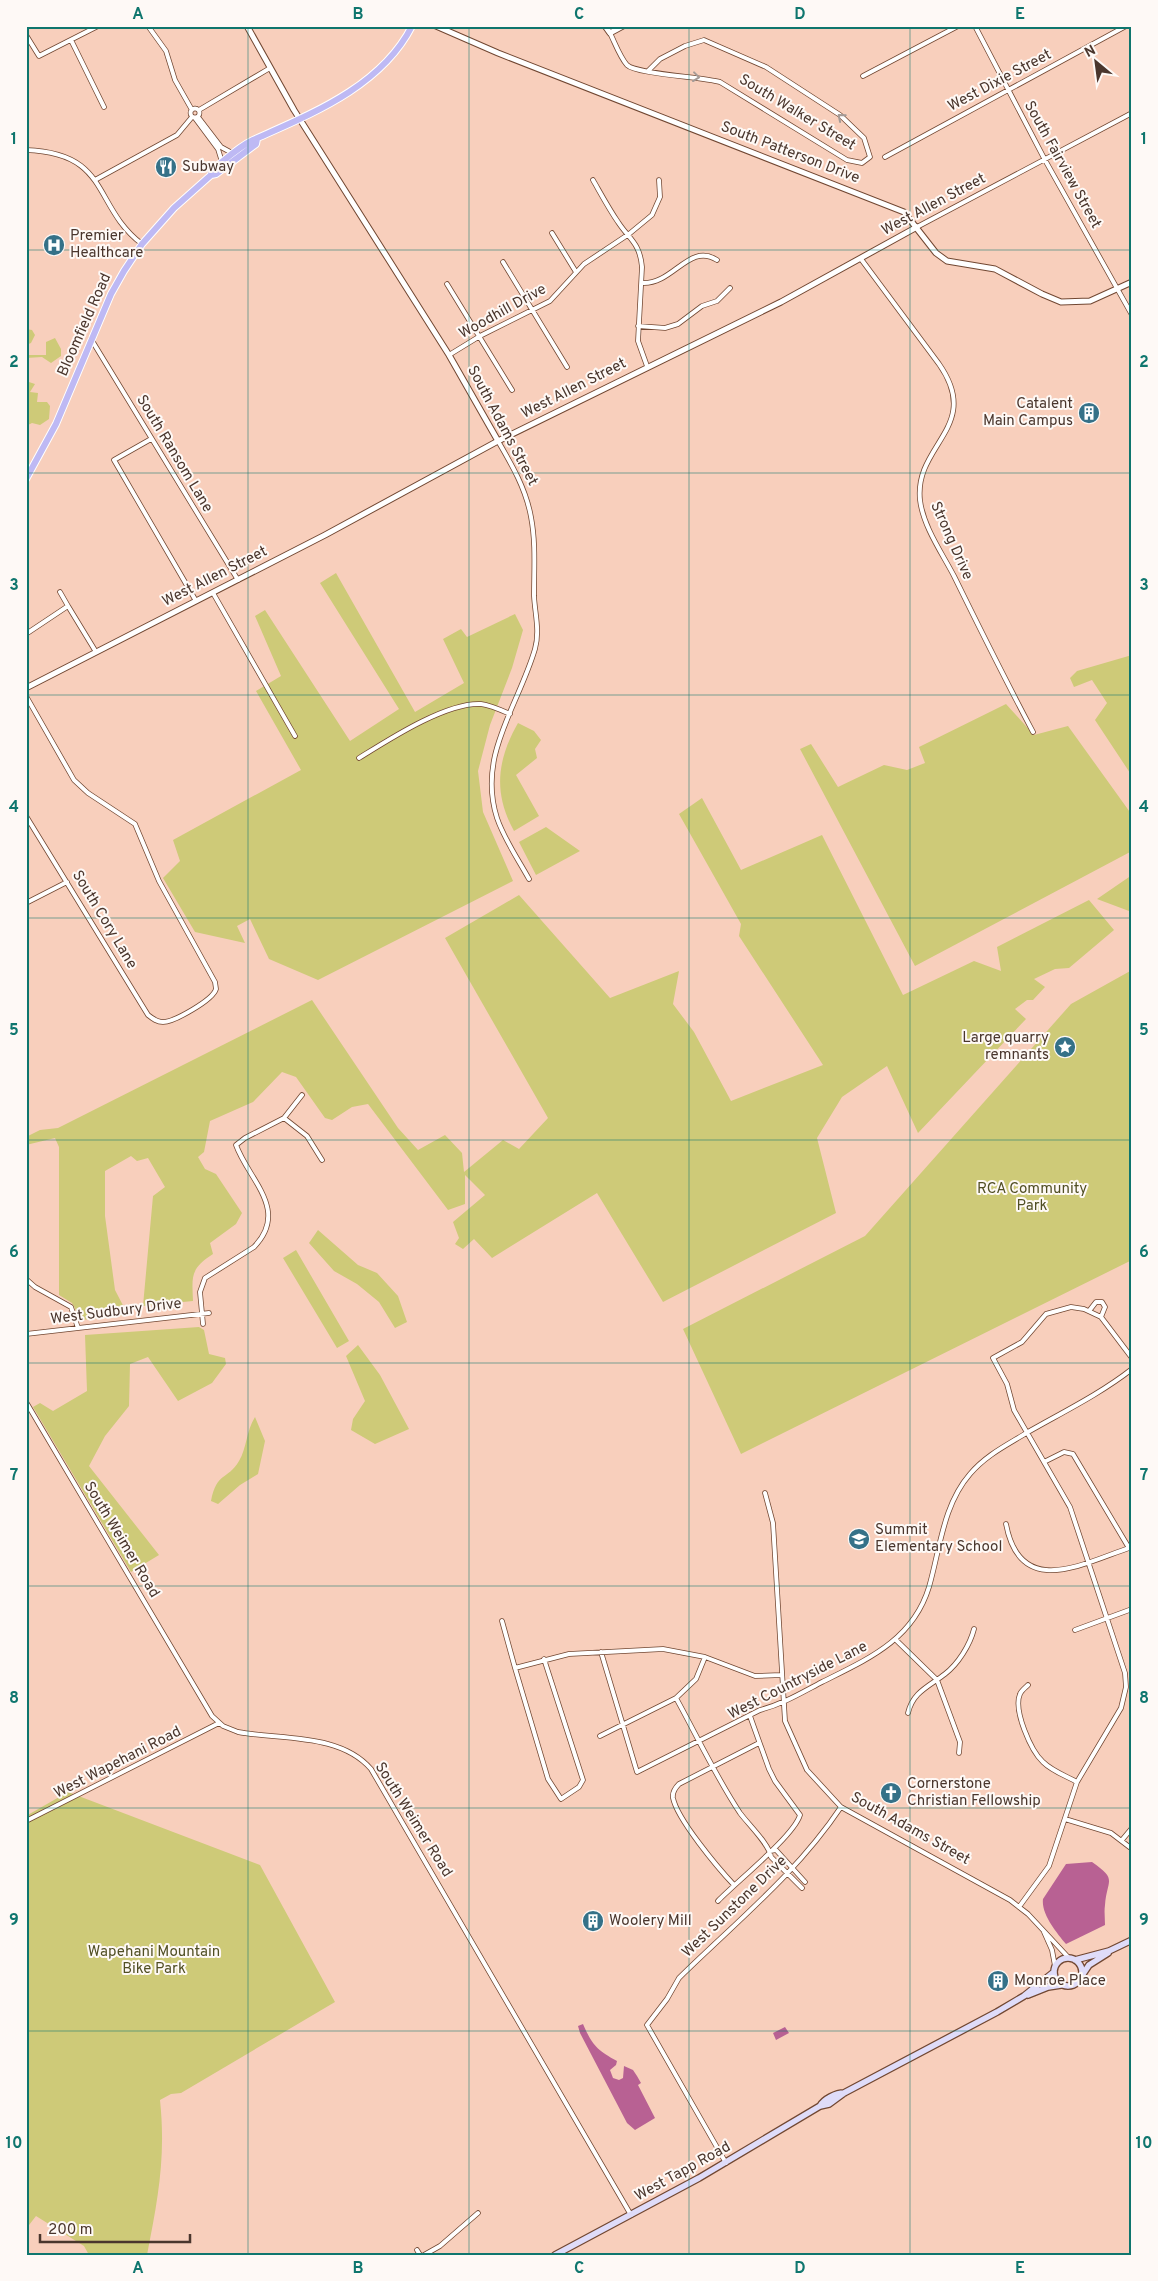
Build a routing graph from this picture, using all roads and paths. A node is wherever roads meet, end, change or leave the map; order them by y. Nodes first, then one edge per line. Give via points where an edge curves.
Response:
1 (98, 26) edge
2 (148, 26) edge
3 (247, 26) edge
4 (412, 26) edge
5 (436, 26) edge
6 (605, 26) edge
7 (623, 26) edge
8 (958, 26) edge
9 (974, 26) edge
10 (1126, 26) edge
11 (610, 33) junction
12 (26, 35) edge
13 (70, 40) junction
14 (270, 68) junction
15 (648, 71) junction
16 (864, 76) dead end
17 (1008, 90) junction
18 (104, 107) dead end
19 (192, 110) junction
20 (199, 110) junction
21 (1132, 113) edge
22 (195, 117) junction
23 (300, 119) junction
24 (257, 139) junction
25 (26, 150) edge
26 (234, 153) junction
27 (885, 157) dead end
28 (1045, 160) junction
29 (222, 162) junction
30 (211, 176) junction
31 (95, 180) junction
32 (593, 180) dead end
33 (659, 180) dead end
34 (917, 227) junction
35 (552, 233) dead end
36 (629, 234) junction
37 (142, 244) junction
38 (861, 259) junction
39 (717, 260) dead end
40 (503, 262) dead end
41 (576, 272) junction
42 (1132, 282) edge
43 (642, 283) junction
44 (447, 284) dead end
45 (730, 288) dead end
46 (1118, 290) junction
47 (532, 311) junction
48 (1132, 314) edge
49 (638, 326) junction
50 (480, 336) junction
51 (91, 339) junction
52 (448, 355) junction
53 (648, 366) junction
54 (567, 367) dead end
55 (512, 390) dead end
56 (151, 439) junction
57 (498, 441) junction
58 (26, 479) edge
59 (238, 580) junction
60 (60, 592) dead end
61 (213, 593) junction
62 (196, 601) junction
63 (68, 606) junction
64 (26, 634) edge
65 (96, 652) junction
66 (26, 688) edge
67 (26, 696) edge
68 (510, 714) junction
69 (1033, 732) dead end
70 (295, 736) dead end
71 (359, 758) dead end
72 (26, 816) edge
73 (529, 879) dead end
74 (67, 882) junction
75 (26, 903) edge
76 (302, 1095) dead end
77 (284, 1118) junction
78 (322, 1160) dead end
79 (26, 1279) edge
80 (1089, 1311) junction
81 (209, 1313) dead end
82 (202, 1314) junction
83 (1100, 1318) junction
84 (203, 1324) dead end
85 (78, 1328) junction
86 (26, 1334) edge
87 (1132, 1358) edge
88 (1132, 1369) edge
89 (26, 1402) edge
90 (1027, 1433) junction
91 (1044, 1462) junction
92 (766, 1493) dead end
93 (1006, 1524) dead end
94 (1089, 1561) junction
95 (1132, 1609) edge
96 (1107, 1620) junction
97 (502, 1621) dead end
98 (974, 1629) dead end
99 (1075, 1630) dead end
100 (896, 1640) junction
101 (601, 1652) junction
102 (705, 1657) junction
103 (544, 1659) junction
104 (515, 1668) junction
105 (781, 1675) junction
106 (936, 1680) junction
107 (1028, 1685) dead end
108 (676, 1698) junction
109 (782, 1704) junction
110 (908, 1713) dead end
111 (750, 1716) junction
112 (219, 1723) junction
113 (622, 1726) junction
114 (600, 1736) dead end
115 (701, 1742) junction
116 (759, 1742) junction
117 (959, 1753) dead end
118 (714, 1767) junction
119 (1077, 1782) junction
120 (841, 1807) junction
121 (1065, 1819) junction
122 (26, 1822) edge
123 (1132, 1828) edge
124 (1122, 1840) junction
125 (1132, 1849) edge
126 (770, 1851) junction
127 (792, 1869) junction
128 (787, 1874) junction
129 (805, 1882) dead end
130 (734, 1885) junction
131 (802, 1888) dead end
132 (718, 1901) dead end
133 (1019, 1907) junction
134 (1042, 1928) junction
135 (1132, 1940) edge
136 (1109, 1951) junction
137 (1072, 1959) junction
138 (1054, 1969) junction
139 (1082, 1974) junction
140 (1061, 1985) junction
141 (1024, 1996) junction
142 (726, 2163) junction
143 (478, 2213) dead end
144 (631, 2216) junction
145 (417, 2250) dead end
146 (420, 2255) edge
147 (424, 2255) edge
148 (554, 2255) edge

1 - 13 street
2 - 19 street via 166,51 176,81
3 - 14 street, South Adams Street
4 - 23 main road, Bloomfield Road via 405,39 370,77
5 - 34 street, South Patterson Drive via 881,201 904,212
6 - 11 street, South Walker Street
7 - 11 street
8 - 16 street
9 - 17 street, South Fairview Street
10 - 17 street, West Dixie Street
11 - 15 street, South Walker Street via 627,65
12 - 13 street via 38,56
13 - 18 street
14 - 20 street
14 - 23 street, South Adams Street
15 -> 15 street, South Walker Street via 720,82 847,160 862,163 870,157 864,138 840,115 766,68 704,40 660,59
17 - 27 street, West Dixie Street
17 - 28 street, South Fairview Street
19 - 20 street
19 - 22 street
20 - 22 street
21 - 28 street, West Allen Street
22 - 26 street via 222,147
22 - 29 street via 218,149
22 - 31 street via 177,136
23 - 24 main road, Bloomfield Road
23 - 52 street, South Adams Street
24 - 26 main road, Bloomfield Road
24 - 30 main road, Bloomfield Road via 256,144
25 - 31 street via 64,157 81,166
26 - 29 main road, Bloomfield Road
28 - 34 street, West Allen Street
28 - 46 street, South Fairview Street
29 - 30 main road, Bloomfield Road via 212,170
30 - 37 main road, Bloomfield Road via 174,208
31 - 37 street via 128,232
32 - 36 street via 619,224
33 - 36 street, Woodhill Drive via 660,197 656,209
34 - 38 street, West Allen Street
34 - 46 street, South Patterson Drive via 936,253 947,261 995,268 1062,302 1090,301
35 - 41 street
36 - 41 street, Woodhill Drive via 591,258
36 - 43 street via 641,256
37 - 51 main road, Bloomfield Road via 110,294
38 - 53 street, West Allen Street
38 - 69 street, Strong Drive via 951,383 954,416 922,475 920,502 934,537
39 - 43 street via 707,255 696,256 665,278 654,283
40 - 47 street
41 - 47 street, Woodhill Drive via 550,301
42 - 46 street, South Patterson Drive
43 - 49 street
44 - 50 street
45 - 49 street via 717,301 702,306 678,324 665,328
46 - 48 street, South Fairview Street
47 - 50 street, Woodhill Drive
47 - 54 street
49 - 53 street via 640,350
50 - 52 street, Woodhill Drive
50 - 55 street
51 - 56 street, South Ransom Lane
51 - 58 main road, Bloomfield Road via 56,424
52 - 57 street, South Adams Street
53 - 57 street, West Allen Street
56 - 59 street, South Ransom Lane
56 - 62 street via 114,460
57 - 59 street, West Allen Street
57 - 68 street, South Adams Street via 523,488 535,544 534,597 538,629 535,648
59 - 61 street, West Allen Street
60 - 63 street
61 - 62 street, West Allen Street
61 - 70 street
62 - 65 street, West Allen Street
63 - 64 street
63 - 65 street
65 - 66 street, West Allen Street
67 - 74 street, South Cory Lane via 74,780 135,824 159,881 215,982 216,989 210,999 172,1020 159,1022 146,1012
68 - 71 street via 483,704 462,707 412,727
68 - 73 street, South Adams Street via 497,745 491,774 492,798 498,820
72 - 74 street, South Cory Lane
74 - 75 street
76 - 77 street
77 - 78 street via 307,1136
77 - 82 street via 236,1146 264,1192 267,1225 254,1247 204,1278 200,1292
79 - 85 street via 71,1307
80 - 83 street
80 - 83 street via 1096,1302 1102,1302 1105,1307
80 - 90 street via 1071,1307 1050,1312 1018,1344 994,1358 1007,1384 1012,1406
81 - 82 street, West Sudbury Drive
82 - 84 street
82 - 85 street, West Sudbury Drive
83 - 87 street
85 - 86 street, West Sudbury Drive
88 - 90 street, West Countryside Lane via 1110,1386
89 - 112 street, South Weimer Road via 205,1706
90 - 91 street
90 - 100 street, West Countryside Lane via 987,1457 963,1483 948,1514 922,1606
91 - 94 street via 1070,1507
91 - 94 street via 1064,1452 1073,1454 1129,1548
92 - 105 street, South Adams Street via 773,1523
93 - 94 street via 1014,1546 1034,1569 1053,1572
94 - 96 street
95 - 96 street
96 - 99 street
96 - 119 street via 1125,1673 1126,1687 1121,1708
97 - 104 street
98 - 106 street via 971,1641 953,1666
100 - 106 street
100 - 109 street, West Countryside Lane via 866,1660
101 - 102 street via 663,1649
101 - 103 street
101 - 113 street
102 - 105 street via 755,1676
102 - 108 street via 696,1679
103 - 104 street
103 - 104 street via 583,1780 579,1787 561,1799 548,1779
105 - 109 street, South Adams Street
106 - 110 street via 912,1699
106 - 117 street via 960,1742
107 - 119 street via 1020,1693 1019,1702 1020,1716 1031,1747 1045,1764
108 - 113 street
108 - 115 street
109 - 111 street, West Countryside Lane
109 - 120 street, South Adams Street via 790,1737 807,1770
111 - 115 street, West Countryside Lane
111 - 116 street
112 - 122 street, West Wapehani Road
112 - 144 street, South Weimer Road via 238,1732 341,1748 357,1756 370,1769
113 - 114 street
113 - 115 street, West Countryside Lane via 637,1772
115 - 118 street
116 - 118 street
116 - 126 street via 775,1782 800,1815
118 - 126 street via 729,1797
118 - 130 street via 675,1789 674,1800 690,1830
119 - 121 street
120 - 127 street, West Sunstone Drive via 819,1840
120 - 133 street, South Adams Street via 1002,1894
121 - 124 street via 1104,1830
121 - 133 street via 1049,1866
123 - 124 street
124 - 125 street
126 - 127 street via 776,1850
126 - 128 street via 771,1857
126 - 130 street
127 - 128 street, West Sunstone Drive
127 - 129 street
128 - 131 street
128 - 142 street, West Sunstone Drive via 679,1978 647,2025
130 - 132 street
133 - 134 street, South Adams Street
134 - 137 street, South Adams Street
134 - 138 street, South Adams Street via 1052,1950
135 - 136 main road, West Tapp Road
136 - 137 main road, West Tapp Road
136 - 139 main road, West Tapp Road
137 - 138 main road, West Tapp Road via 1061,1960
137 - 139 main road via 1081,1966
138 - 140 main road via 1056,1980
138 - 141 main road, West Tapp Road
139 - 140 main road, West Tapp Road via 1075,1985
140 - 141 main road, West Tapp Road
141 - 142 main road, West Tapp Road via 826,2100
142 - 144 main road, West Tapp Road
143 - 147 street via 440,2246
144 - 148 main road, West Tapp Road
145 - 146 street

